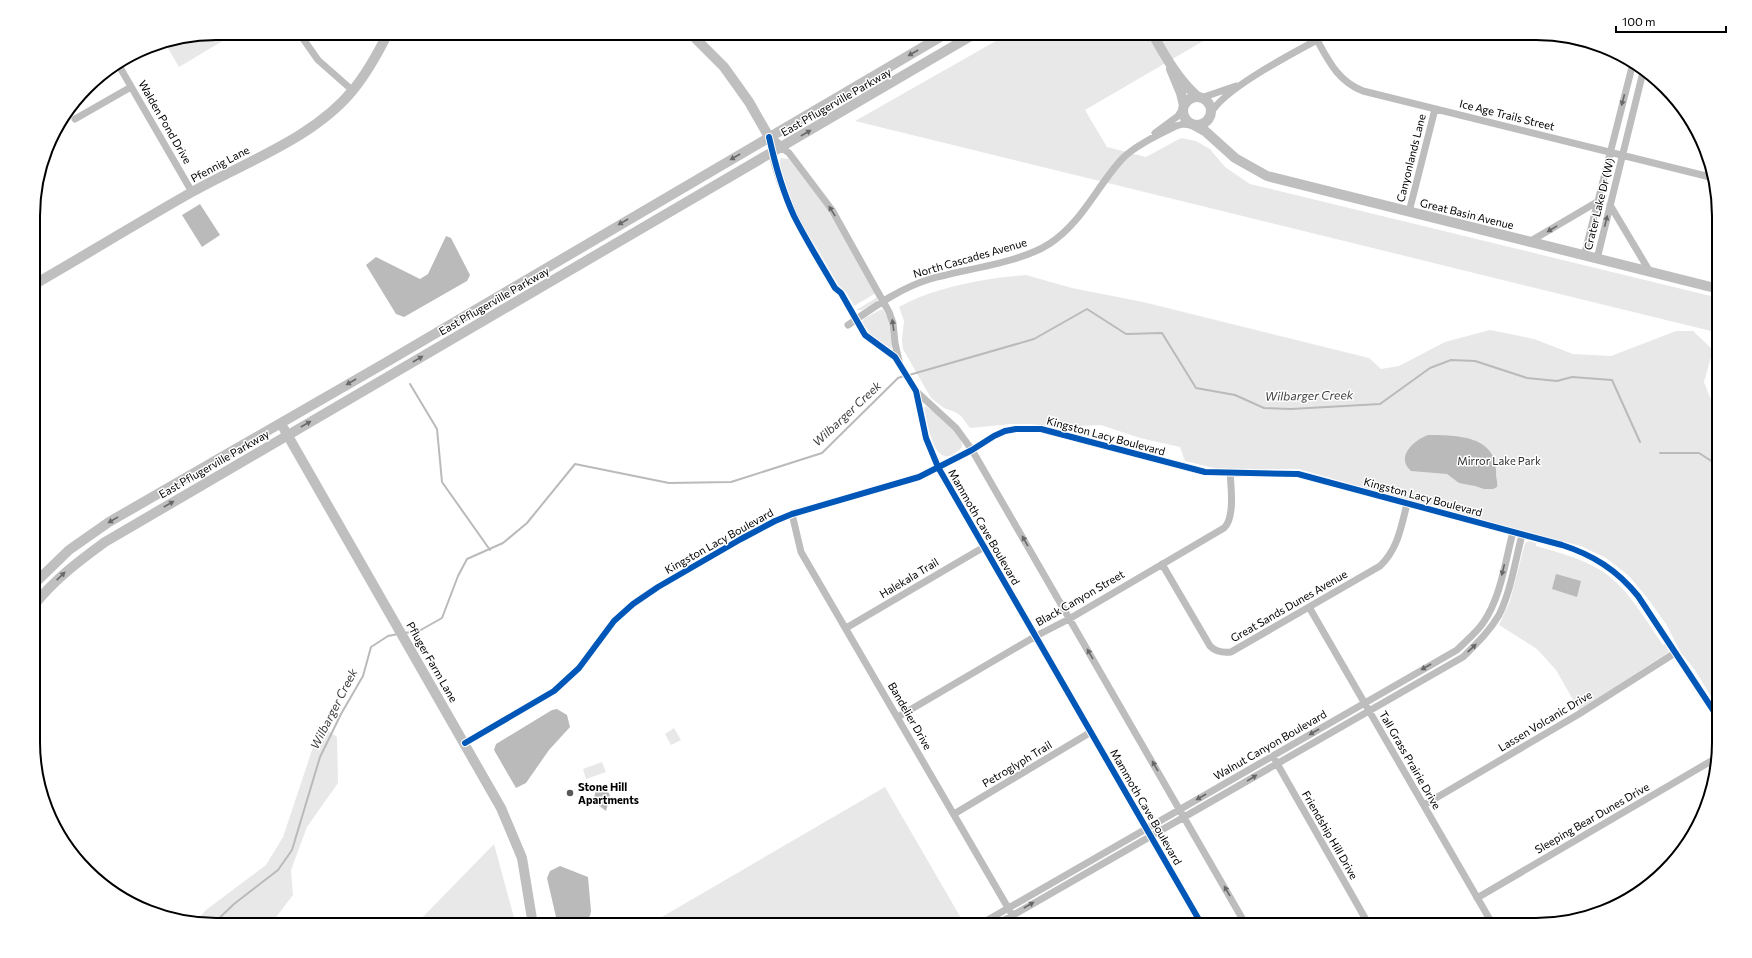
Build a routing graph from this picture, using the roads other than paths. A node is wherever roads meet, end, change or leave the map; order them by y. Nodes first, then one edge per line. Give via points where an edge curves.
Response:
1 (304, 40) edge
2 (384, 40) edge
3 (697, 40) edge
4 (935, 40) edge
5 (964, 40) edge
6 (1156, 40) edge
7 (1317, 40) joint
8 (1170, 65) junction
9 (121, 68) edge
10 (1632, 69) edge
11 (1642, 75) edge
12 (1243, 83) junction
13 (131, 87) junction
14 (352, 90) junction
15 (1200, 97) junction
16 (1184, 107) junction
17 (1435, 109) junction
18 (1211, 115) junction
19 (75, 119) dead end
20 (1193, 125) junction
21 (769, 137) junction
22 (1219, 143) junction
23 (782, 148) junction
24 (1135, 149) junction
25 (1610, 152) junction
26 (772, 153) junction
27 (1622, 155) junction
28 (1708, 176) edge
29 (192, 192) junction
30 (1597, 202) junction
31 (1610, 205) junction
32 (1409, 212) junction
33 (1529, 242) junction
34 (1584, 256) junction
35 (1596, 259) junction
36 (1650, 272) junction
37 (40, 281) edge
38 (522, 281) junction
39 (1712, 287) edge
40 (530, 294) junction
41 (883, 301) junction
42 (856, 319) junction
43 (848, 325) dead end
44 (900, 363) junction
45 (916, 391) junction
46 (280, 422) junction
47 (288, 435) junction
48 (972, 450) junction
49 (938, 467) junction
50 (1230, 472) junction
51 (1408, 504) junction
52 (792, 514) junction
53 (1513, 532) junction
54 (1522, 535) junction
55 (984, 547) junction
56 (1162, 564) junction
57 (40, 577) edge
58 (40, 598) edge
59 (1309, 607) junction
60 (1070, 619) junction
61 (846, 628) junction
62 (1036, 636) junction
63 (1675, 653) junction
64 (1364, 703) junction
65 (1712, 708) edge
66 (1369, 710) junction
67 (898, 717) junction
68 (1091, 732) junction
69 (464, 743) junction
70 (1274, 760) junction
71 (1710, 762) edge
72 (1424, 805) junction
73 (1180, 809) junction
74 (954, 814) junction
75 (1184, 818) junction
76 (1146, 828) junction
77 (1151, 836) junction
78 (1477, 898) junction
79 (1008, 908) junction
80 (1012, 915) junction
81 (532, 918) edge
82 (991, 918) edge
83 (1007, 918) edge
84 (1014, 918) edge
85 (1198, 918) edge
86 (1242, 918) edge
87 (1365, 918) edge
88 (1488, 918) edge

1 - 14 street via 318,60
2 - 14 main road, Pfennig Lane
3 - 21 main road via 724,67 749,102
4 -> 21 main road, East Pflugerville Parkway
23 -> 5 main road, East Pflugerville Parkway
6 - 8 main road
7 - 12 street
7 - 17 street, Ice Age Trails Street via 1337,74 1359,90
8 - 15 main road via 1187,87
8 - 16 main road
9 - 13 street, Walden Pond Drive
10 -> 25 street
11 - 27 street, Crater Lake Dr (W)
12 - 15 street
12 - 18 street via 1218,104
13 - 19 street
13 - 29 street, Walden Pond Drive
14 - 29 main road, Pfennig Lane via 339,104 302,132
15 - 16 main road via 1190,98
15 - 18 main road via 1208,102
16 - 20 main road via 1184,117
16 - 24 street via 1173,120
17 - 25 street, Ice Age Trails Street
17 - 32 street, Canyonlands Lane
18 - 20 main road via 1205,124
18 - 22 main road, Great Basin Avenue via 1211,129
20 - 22 main road, Great Basin Avenue
20 - 24 street via 1176,126
21 - 23 main road
21 - 26 main road, Mammoth Cave Boulevard
21 -> 38 main road, East Pflugerville Parkway
22 - 32 main road, Great Basin Avenue via 1235,158 1267,176
23 - 26 main road, East Pflugerville Parkway
41 -> 23 street, Mammoth Cave Boulevard via 828,204 789,153
24 - 41 street, North Cascades Avenue via 1127,153 1113,169 1074,222 1049,244 1030,253 920,282
25 - 27 street, Ice Age Trails Street
25 - 30 street
26 - 40 main road, East Pflugerville Parkway
26 - 42 street, Mammoth Cave Boulevard via 797,221 835,288
27 - 28 street, Ice Age Trails Street
27 - 31 street, Crater Lake Dr (W)
29 - 37 main road, Pfennig Lane
30 -> 33 street
30 - 34 street
35 -> 31 street, Crater Lake Dr (W)
31 - 36 street
32 - 33 main road, Great Basin Avenue
33 - 34 main road, Great Basin Avenue
34 - 35 main road, Great Basin Avenue
35 - 36 main road, Great Basin Avenue
36 - 39 main road, Great Basin Avenue
38 - 40 street
38 -> 46 main road, East Pflugerville Parkway
47 -> 40 main road, East Pflugerville Parkway
41 - 42 street, North Cascades Avenue
44 -> 41 street, Mammoth Cave Boulevard via 892,318
42 - 43 street, North Cascades Avenue
42 - 44 street, Mammoth Cave Boulevard via 865,335
44 - 45 street, Mammoth Cave Boulevard
45 - 48 street, Mammoth Cave Boulevard via 956,428
45 - 49 street, Mammoth Cave Boulevard via 926,438
46 - 47 main road, Pfluger Farm Lane
46 -> 57 main road, East Pflugerville Parkway via 109,522 69,550
58 -> 47 main road, East Pflugerville Parkway via 72,566 105,542
47 - 69 main road, Pfluger Farm Lane
48 - 49 street, Kingston Lacy Boulevard
48 - 50 street, Kingston Lacy Boulevard via 1005,431 1034,429 1194,470
60 -> 48 street, Mammoth Cave Boulevard
49 - 52 street, Kingston Lacy Boulevard via 911,480
49 - 55 street, Mammoth Cave Boulevard
50 - 51 street, Kingston Lacy Boulevard via 1298,474
50 - 56 street, Black Canyon Street via 1231,513 1227,525
51 - 53 street, Kingston Lacy Boulevard
51 - 59 street, Great Sands Dunes Avenue via 1397,543 1388,558 1380,566
52 - 61 street, Bandelier Drive via 801,552
52 - 69 street, Kingston Lacy Boulevard via 775,520 741,539 633,604 614,621 579,668 554,691
53 - 54 street, Kingston Lacy Boulevard
53 -> 64 street, Walnut Canyon Boulevard via 1495,599 1486,618 1473,635 1457,650
54 - 63 street, Kingston Lacy Boulevard via 1587,554 1611,568 1638,596
66 -> 54 street, Walnut Canyon Boulevard via 1463,657 1479,642 1502,607
55 - 61 street, Halekala Trail
55 - 62 street, Mammoth Cave Boulevard
56 - 59 street, Great Sands Dunes Avenue via 1206,642 1213,649 1224,653 1231,652
56 - 60 street, Black Canyon Street
59 - 64 street, Tall Grass Prairie Drive
60 - 62 street, Black Canyon Street
73 -> 60 street, Mammoth Cave Boulevard
61 - 67 street, Bandelier Drive
62 - 67 street, Black Canyon Street
62 - 68 street, Mammoth Cave Boulevard
63 - 65 street, Kingston Lacy Boulevard
63 - 72 street, Lassen Volcanic Drive via 1579,714
64 - 66 street, Tall Grass Prairie Drive
64 -> 70 street, Walnut Canyon Boulevard
66 - 70 street, Walnut Canyon Boulevard
66 - 72 street, Tall Grass Prairie Drive
67 - 74 street, Bandelier Drive
68 - 74 street, Petroglyph Trail
68 - 76 street, Mammoth Cave Boulevard
69 - 81 main road, Pfluger Farm Lane via 501,808 522,858
70 -> 73 street, Walnut Canyon Boulevard
75 -> 70 street, Walnut Canyon Boulevard
70 - 87 street, Friendship Hill Drive
71 - 78 street, Sleeping Bear Dunes Drive
72 - 78 street, Tall Grass Prairie Drive
73 - 75 street, Mammoth Cave Boulevard
73 - 76 street, Walnut Canyon Boulevard
74 - 79 street, Bandelier Drive
75 - 77 street, Walnut Canyon Boulevard
86 -> 75 street, Mammoth Cave Boulevard
76 - 77 street, Mammoth Cave Boulevard
76 - 79 street, Walnut Canyon Boulevard
80 -> 77 street, Walnut Canyon Boulevard
77 - 85 street, Mammoth Cave Boulevard
78 - 88 street, Tall Grass Prairie Drive
79 - 80 street, Bandelier Drive
79 - 82 street, Walnut Canyon Boulevard
80 - 83 street, Walnut Canyon Boulevard
80 - 84 street, Bandelier Drive

